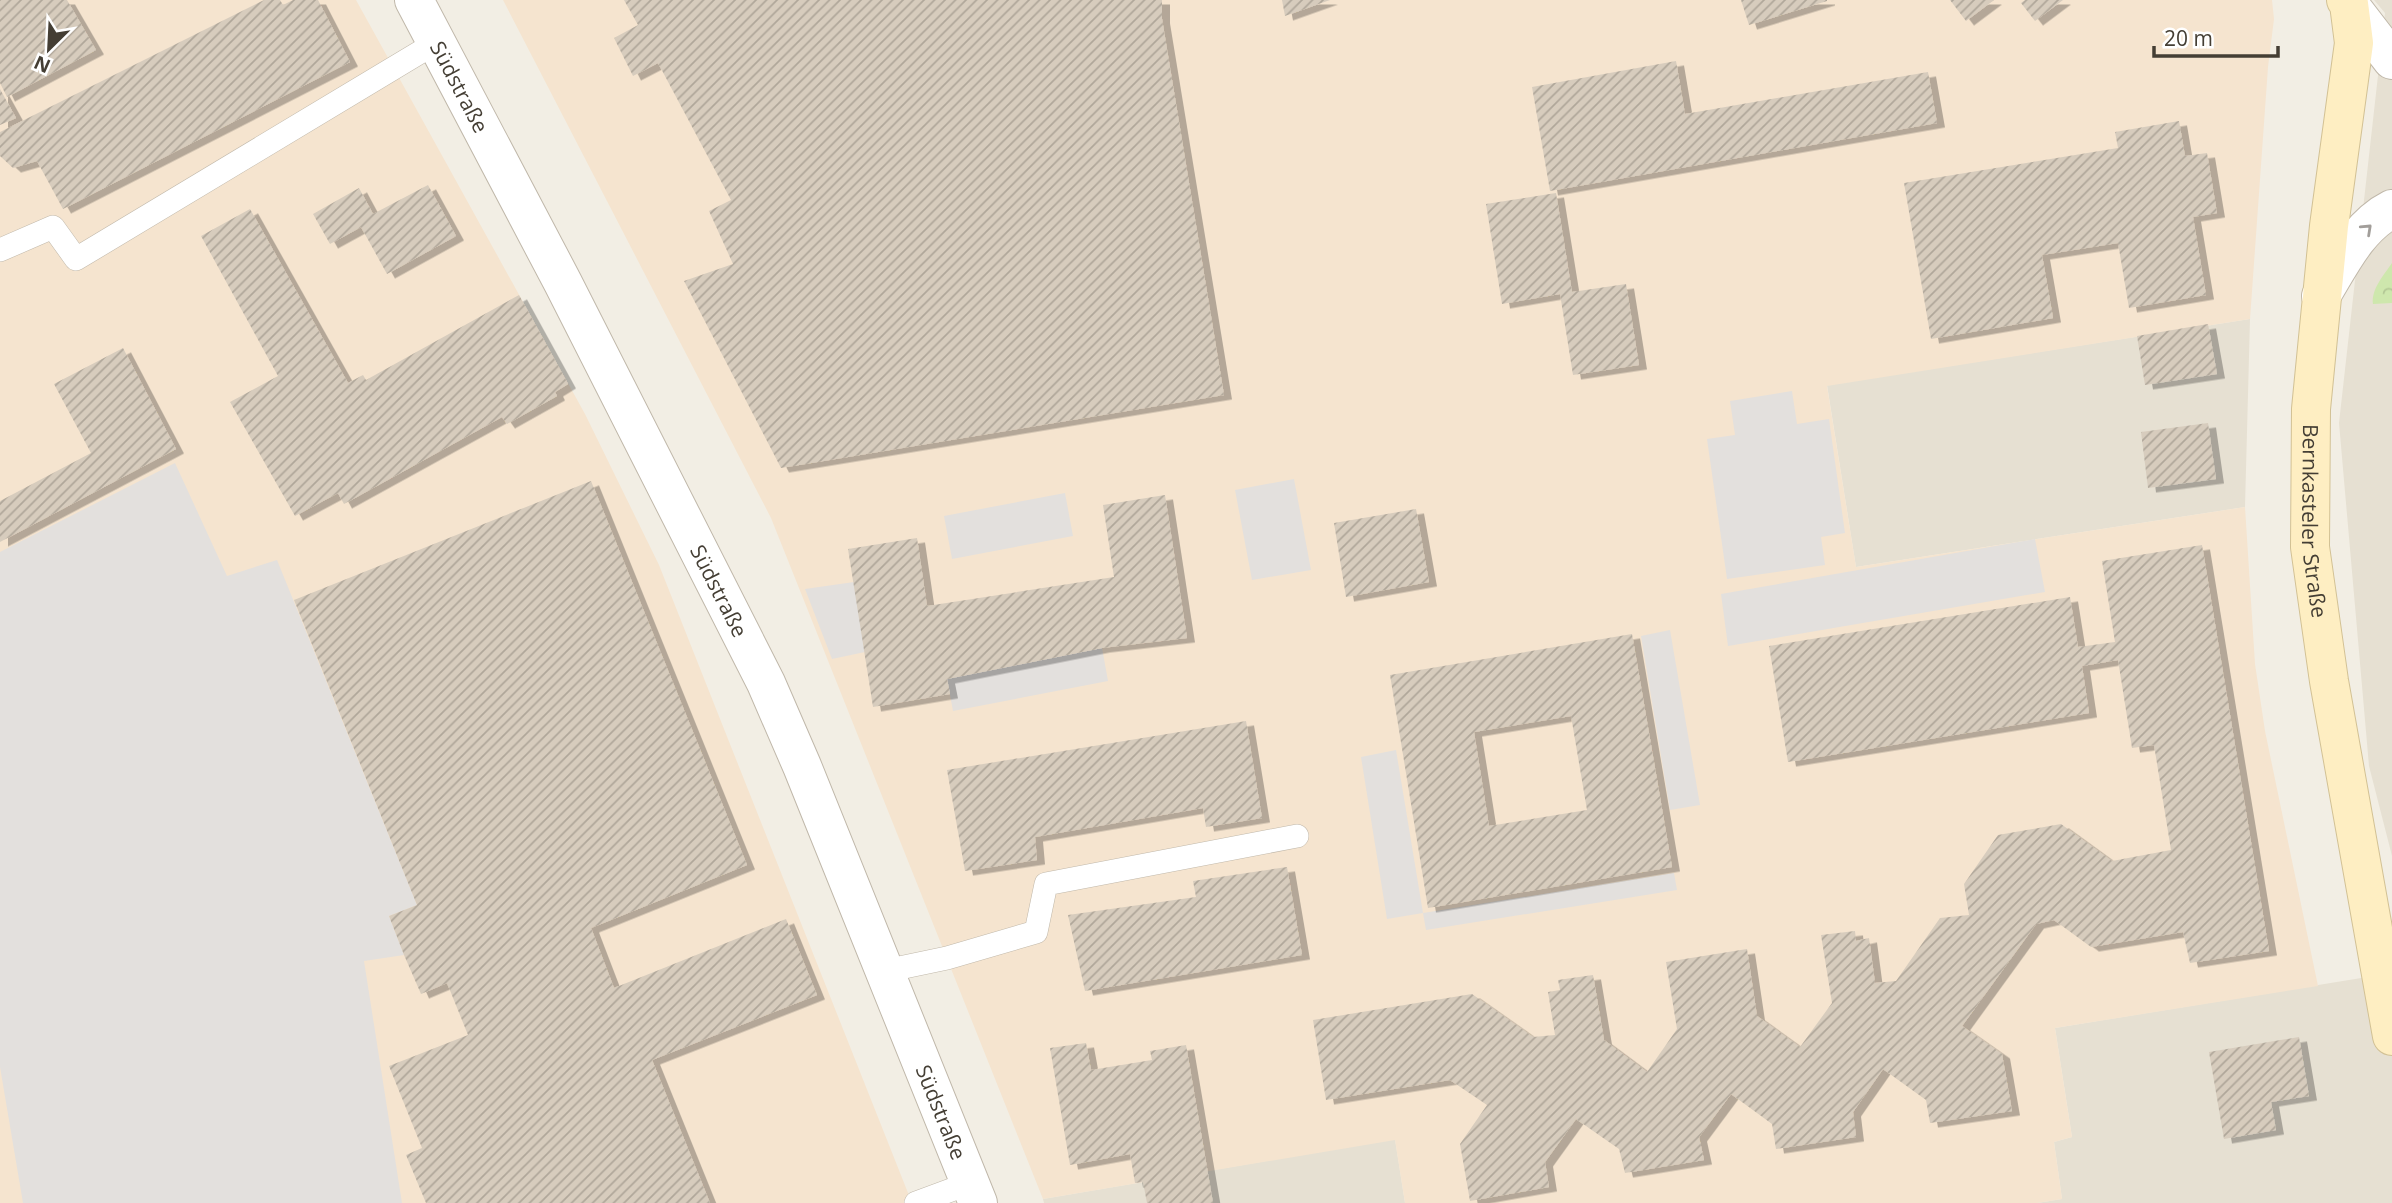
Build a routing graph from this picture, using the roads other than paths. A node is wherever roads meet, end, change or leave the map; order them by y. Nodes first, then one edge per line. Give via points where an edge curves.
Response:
1 (414, 0) edge
2 (2347, 2) edge
3 (437, 42) junction
4 (2392, 60) edge
5 (2392, 209) edge
6 (0, 250) edge
7 (2321, 296) junction
8 (1297, 836) dead end
9 (884, 971) junction
10 (2392, 1036) edge
11 (974, 1193) edge
12 (916, 1203) edge

1 - 3 street, Südstraße
2 - 4 street
2 - 7 street, Bernkasteler Straße via 2354,43
3 - 6 lane via 76,259 53,227
3 - 9 street, Südstraße via 766,683
7 -> 5 street via 2355,241
7 - 10 street, Bernkasteler Straße via 2311,409 2310,547
8 - 9 lane via 1046,884 1035,932
9 - 11 street, Südstraße
11 - 12 lane

